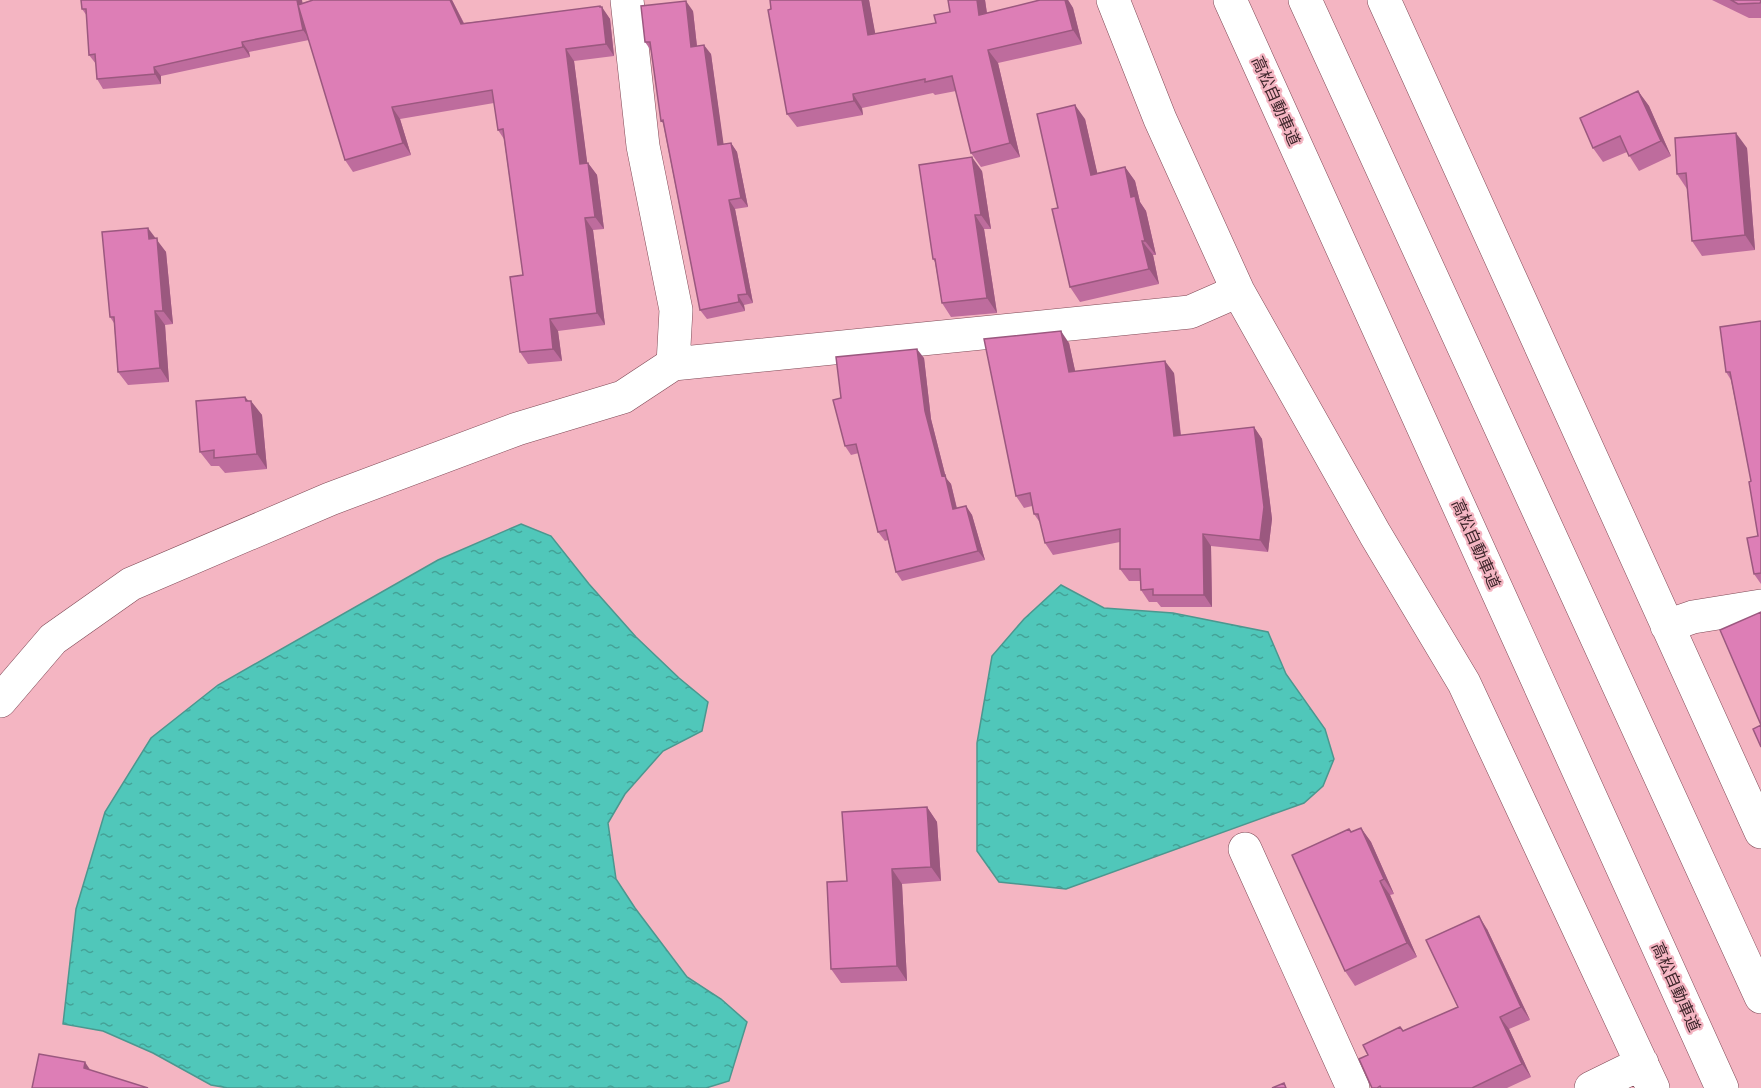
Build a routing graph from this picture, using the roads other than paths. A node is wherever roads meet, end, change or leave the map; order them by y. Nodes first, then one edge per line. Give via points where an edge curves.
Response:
1 (627, 0) edge
2 (1113, 0) edge
3 (1230, 0) edge
4 (1305, 0) edge
5 (1384, 0) edge
6 (1238, 291) junction
7 (673, 364) junction
8 (1761, 606) edge
9 (1667, 626) junction
10 (0, 701) edge
11 (1761, 832) edge
12 (1245, 849) dead end
13 (1761, 998) edge
14 (1648, 1076) edge
15 (1353, 1088) edge
16 (1591, 1088) edge
17 (1722, 1088) edge

1 - 7 main road via 643,146 676,310
2 - 6 main road
3 - 17 main road, 高松自動車道
4 - 13 main road
5 - 9 main road
6 - 7 main road via 1191,312
6 - 14 main road via 1464,683
7 - 10 main road via 623,397 517,429 330,499 131,584 52,639
8 - 9 main road via 1693,617
9 - 11 main road
12 - 15 main road
14 - 16 main road

